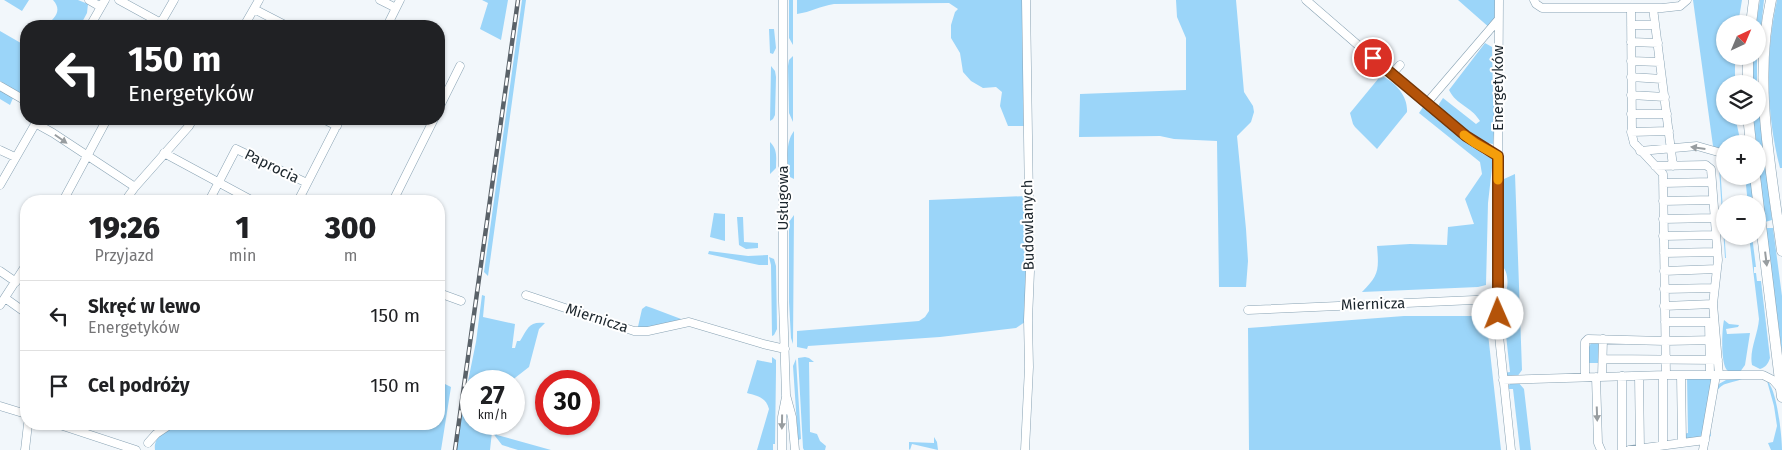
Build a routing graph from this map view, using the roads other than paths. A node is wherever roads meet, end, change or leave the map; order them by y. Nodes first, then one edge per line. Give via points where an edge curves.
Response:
1 (88, 0) edge
2 (119, 0) edge
3 (174, 0) edge
4 (259, 0) edge
5 (380, 0) edge
6 (400, 0) edge
7 (783, 0) edge
8 (1026, 0) edge
9 (1306, 0) edge
10 (1499, 0) edge
11 (1534, 0) edge
12 (1587, 0) edge
13 (1605, 0) edge
14 (1622, 0) edge
15 (1687, 0) edge
16 (1754, 0) edge
17 (1770, 0) edge
18 (103, 3) edge
19 (1552, 4) edge
20 (1569, 4) edge
21 (396, 8) junction
22 (1653, 8) junction
23 (254, 9) junction
24 (1588, 9) junction
25 (1606, 9) junction
26 (1627, 9) junction
27 (1752, 15) edge
28 (93, 20) edge
29 (152, 20) edge
30 (163, 20) edge
31 (248, 20) edge
32 (275, 20) edge
33 (390, 20) edge
34 (1498, 20) junction
35 (1631, 25) junction
36 (1655, 25) junction
37 (1631, 42) junction
38 (1658, 42) junction
39 (1631, 61) junction
40 (1660, 62) junction
41 (1400, 65) dead end
42 (460, 66) dead end
43 (1392, 74) junction
44 (1631, 77) junction
45 (1662, 79) junction
46 (0, 86) edge
47 (1631, 95) junction
48 (445, 96) edge
49 (1664, 96) junction
50 (20, 98) edge
51 (1426, 104) junction
52 (1631, 114) junction
53 (1667, 114) junction
54 (34, 125) edge
55 (42, 125) edge
56 (104, 125) edge
57 (190, 125) edge
58 (336, 125) edge
59 (431, 125) edge
60 (1749, 125) edge
61 (1669, 131) junction
62 (1632, 132) junction
63 (1750, 132) junction
64 (1749, 135) edge
65 (1750, 135) edge
66 (1671, 149) junction
67 (0, 150) edge
68 (1640, 151) junction
69 (1716, 151) edge
70 (164, 153) junction
71 (86, 156) junction
72 (1498, 156) junction
73 (15, 157) junction
74 (1655, 166) junction
75 (1673, 166) junction
76 (219, 182) junction
77 (1712, 182) junction
78 (307, 183) junction
79 (1663, 183) junction
80 (0, 184) edge
81 (1756, 185) edge
82 (135, 187) junction
83 (66, 195) edge
84 (129, 195) edge
85 (212, 195) edge
86 (242, 195) edge
87 (301, 195) edge
88 (396, 195) edge
89 (1713, 200) junction
90 (1663, 201) junction
91 (1663, 218) junction
92 (1714, 218) junction
93 (1664, 236) junction
94 (1716, 236) joint
95 (1717, 245) edge
96 (1782, 251) edge
97 (1717, 252) junction
98 (1664, 253) junction
99 (1717, 269) junction
100 (0, 271) edge
101 (1664, 271) junction
102 (20, 276) edge
103 (16, 282) junction
104 (1714, 288) junction
105 (1664, 289) junction
106 (526, 294) dead end
107 (445, 295) edge
108 (5, 298) junction
109 (1497, 299) junction
110 (461, 301) dead end
111 (1713, 304) junction
112 (0, 306) edge
113 (1664, 306) junction
114 (20, 309) edge
115 (1248, 310) dead end
116 (1665, 322) junction
117 (1712, 322) junction
118 (1603, 339) junction
119 (1713, 340) junction
120 (1665, 341) junction
121 (785, 349) junction
122 (1777, 354) junction
123 (1603, 358) junction
124 (1665, 358) junction
125 (1714, 359) junction
126 (1664, 375) junction
127 (1681, 375) junction
128 (1715, 375) junction
129 (1763, 375) junction
130 (1622, 376) junction
131 (1640, 376) junction
132 (1585, 377) junction
133 (1599, 377) junction
134 (1504, 380) junction
135 (1782, 393) edge
136 (786, 395) junction
137 (0, 406) edge
138 (20, 412) edge
139 (27, 430) edge
140 (75, 430) edge
141 (162, 430) edge
142 (1705, 440) junction
143 (1682, 443) junction
144 (1663, 445) junction
145 (150, 447) edge
146 (1640, 448) junction
147 (25, 450) edge
148 (136, 450) edge
149 (782, 450) edge
150 (795, 450) edge
151 (1025, 450) edge
152 (1511, 450) edge
153 (1601, 450) edge
154 (1622, 450) edge
155 (1629, 450) edge
156 (1703, 450) edge

1 - 18 street
2 - 29 street
3 - 30 street
4 - 23 street
5 - 21 street
6 - 21 street
7 - 121 street, Usługowa
8 - 151 street, Budowlanych via 1030,271
9 - 43 street, Energetyków
10 - 34 street, Energetyków
11 - 19 street via 1538,7
12 - 24 street
13 - 25 street
14 - 26 street
15 - 22 street via 1676,7
16 - 27 main road
17 - 96 main road via 1763,52 1763,87
18 - 28 street
19 - 20 street
20 - 24 street
21 - 33 street
22 - 26 street
22 - 36 street
23 - 31 street
23 - 32 street
24 - 25 street
25 - 26 street
26 - 35 street
34 - 51 street, Energetyków via 1438,84
34 - 72 street, Energetyków
35 - 36 street
35 - 37 street
36 - 38 street
37 - 38 street
37 - 39 street
38 - 40 street
39 - 40 street
39 - 44 street
40 - 45 street
41 - 43 street
42 - 48 street
43 - 51 street, Energetyków
44 - 45 street
44 - 47 street
45 - 49 street
46 - 50 street
47 - 49 street
47 - 52 street
49 - 53 street
51 - 72 street, Energetyków via 1475,143
52 - 53 street
52 - 62 street
53 - 61 street
54 - 73 street
55 -> 71 street
56 - 71 street
57 - 70 street
58 - 78 street
59 - 88 street
60 - 63 main road
61 - 62 street
61 - 66 street
62 - 68 street
63 - 64 street
63 - 65 main road
66 - 68 street
69 -> 66 street via 1697,146
66 - 75 street
67 - 73 street
68 - 74 street
70 - 76 street
70 - 82 street
71 - 82 street
71 - 83 street
72 - 109 street, Energetyków
73 - 80 street
74 - 75 street
74 - 79 street via 1663,174
75 - 77 street via 1705,165 1711,169
76 - 78 street, Paprocia via 236,149
76 - 85 street
76 - 86 street
77 - 79 street
77 - 89 street
78 - 87 street
79 - 90 street
81 -> 122 main road
82 - 84 street
89 - 90 street
89 - 92 street
90 - 91 street
91 - 92 street
91 - 93 street
92 - 94 street
93 - 94 street
93 - 98 street
95 - 97 street
97 - 98 street
97 - 99 street
98 - 101 street
99 - 101 street
99 - 104 street
100 - 103 street
101 - 105 street
102 - 103 street
103 - 108 street
104 - 105 street
104 - 111 street
105 - 113 street
106 - 121 street, Miernicza via 634,331 689,322
107 - 110 street
108 - 112 street
108 - 114 street
109 - 115 street, Miernicza
109 - 134 street, Energetyków
111 - 113 street
111 - 117 street
113 - 116 street
116 - 117 street
116 - 120 street
117 - 119 street
118 - 120 street
118 - 123 street
118 - 132 street via 1590,338 1586,341
119 - 120 street
119 - 125 street
120 - 124 street
121 - 136 street, Usługowa
122 - 129 street via 1772,368
122 - 135 main road
123 - 124 street
123 - 133 street
124 - 125 street
124 - 126 street
125 - 128 street
126 - 127 street
126 - 131 street
126 - 144 street
127 - 128 street
127 - 143 street
128 - 129 street
128 - 142 street
129 - 135 street via 1774,380
130 - 131 street
130 - 133 street
130 - 154 street
131 - 146 street
132 - 133 street
132 - 134 street
133 -> 153 street via 1598,443
134 - 152 street, Energetyków
136 -> 149 street, Usługowa
136 - 150 street, Usługowa
137 - 138 street
139 - 147 street
140 - 148 street
141 - 145 street via 156,434
142 - 143 street
142 - 156 street
143 - 144 street
144 - 146 street
145 - 148 street via 144,442 139,443
146 - 155 street

